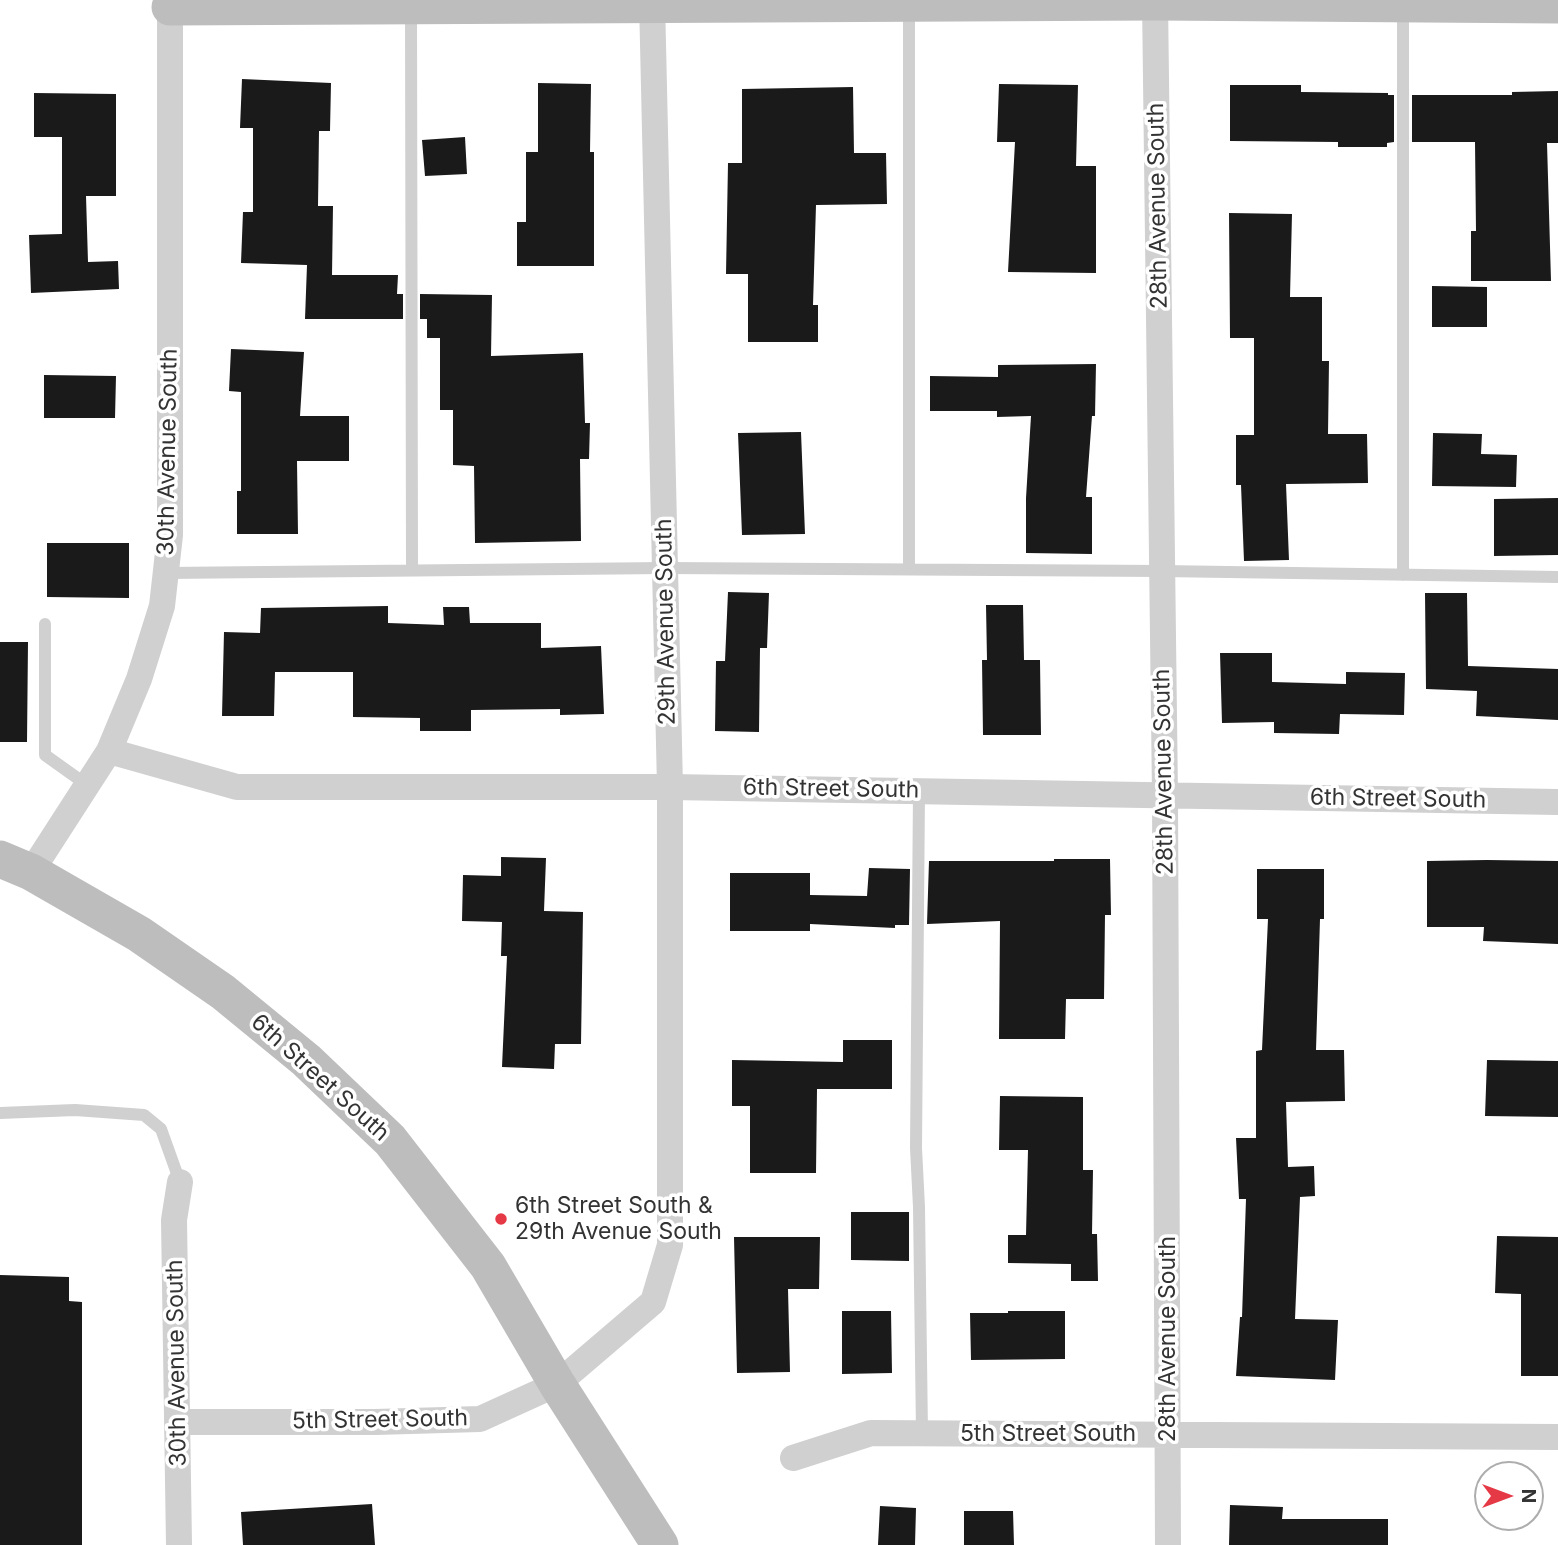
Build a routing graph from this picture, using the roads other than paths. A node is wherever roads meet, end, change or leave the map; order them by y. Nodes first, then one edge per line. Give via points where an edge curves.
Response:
1 (1155, 1) edge
2 (652, 2) edge
3 (170, 3) edge
4 (909, 4) junction
5 (1403, 4) junction
6 (1558, 5) edge
7 (411, 6) junction
8 (665, 568) junction
9 (909, 569) junction
10 (412, 570) junction
11 (1162, 571) junction
12 (166, 573) junction
13 (1403, 575) junction
14 (1558, 577) edge
15 (45, 624) dead end
16 (109, 751) junction
17 (87, 785) junction
18 (670, 787) junction
19 (919, 791) junction
20 (1165, 794) junction
21 (1558, 802) edge
22 (16, 866) edge
23 (0, 1113) edge
24 (180, 1182) joint
25 (670, 1245) joint
26 (557, 1384) junction
27 (178, 1422) junction
28 (922, 1433) junction
29 (1168, 1434) junction
30 (1558, 1437) edge
31 (793, 1458) dead end
32 (179, 1545) edge
33 (660, 1545) edge
34 (1168, 1545) edge

1 - 4 street
1 - 5 street
1 - 11 street, 28th Avenue South
2 - 4 street
2 - 7 street
2 - 8 street, 29th Avenue South
3 - 7 street
3 - 12 street, 30th Avenue South via 170,535
4 - 9 lane
5 - 6 street
5 - 13 lane
7 - 10 lane
8 - 9 lane
8 - 10 lane
8 - 18 street, 29th Avenue South
9 - 11 lane
10 - 12 lane
11 - 13 lane
11 - 20 street, 28th Avenue South
12 - 16 street, 30th Avenue South via 162,606 139,679
13 - 14 lane
15 - 17 lane via 45,755
16 - 17 street, 30th Avenue South
16 - 18 street, 6th Street South via 237,787
17 - 22 street, 30th Avenue South
18 - 19 street, 6th Street South
18 - 25 street, 29th Avenue South
19 - 20 street, 6th Street South
19 - 28 lane via 916,1148
20 - 21 street, 6th Street South
20 - 29 street, 28th Avenue South
22 - 26 street, 6th Street South via 139,934 223,992 306,1060 390,1140 488,1266
23 - 24 lane via 75,1110 144,1115 161,1129
24 - 27 street, 30th Avenue South via 174,1220
25 - 26 street, 5th Street South via 653,1302
26 - 27 street, 5th Street South via 480,1419
26 - 33 street, 6th Street South
27 - 32 street, 30th Avenue South
28 - 29 street, 5th Street South
28 - 31 street, 5th Street South via 871,1433
29 - 30 street, 5th Street South
29 - 34 street, 28th Avenue South

